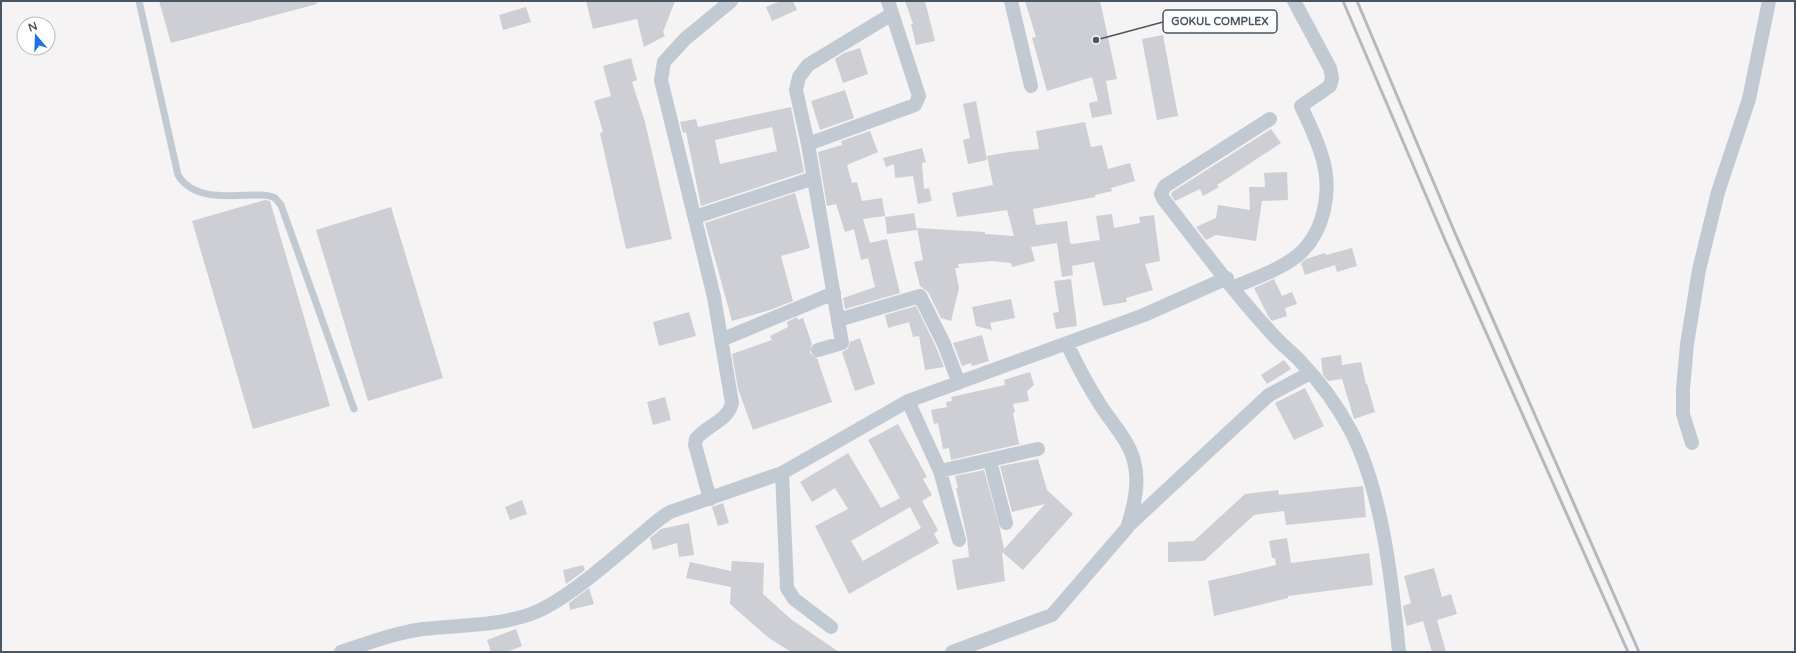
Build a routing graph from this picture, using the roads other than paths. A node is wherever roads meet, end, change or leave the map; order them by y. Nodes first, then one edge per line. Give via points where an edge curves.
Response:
1 (139, 1) edge
2 (731, 1) edge
3 (1011, 1) edge
4 (1294, 1) edge
5 (1769, 1) edge
6 (890, 8) edge
7 (1031, 86) dead end
8 (1270, 120) dead end
9 (808, 144) junction
10 (814, 178) junction
11 (695, 217) junction
12 (1230, 283) junction
13 (834, 293) junction
14 (838, 320) junction
15 (721, 340) junction
16 (1067, 344) junction
17 (818, 350) dead end
18 (1310, 373) junction
19 (959, 383) junction
20 (908, 401) junction
21 (354, 409) dead end
22 (1692, 443) dead end
23 (1038, 449) dead end
24 (990, 461) junction
25 (940, 471) junction
26 (782, 473) junction
27 (710, 499) junction
28 (1006, 523) dead end
29 (1127, 528) junction
30 (958, 540) dead end
31 (831, 627) dead end
32 (341, 652) edge
33 (952, 652) edge
34 (1399, 652) edge

1 - 21 lane via 178,175 184,184 196,191 221,196 264,195 274,197 281,205
2 - 11 street via 664,62 661,80
3 - 7 street
4 - 12 street via 1330,68 1332,78 1330,86 1301,106 1324,161 1324,210 1312,239 1296,256 1282,266
5 - 22 street via 1749,99 1718,192 1699,270 1687,344 1683,389 1683,414
6 - 9 street via 808,65 799,77 796,90
6 - 9 street via 919,96 918,102
8 - 12 street via 1162,189 1164,200
9 - 10 street
10 - 11 street
10 - 13 street
11 - 15 street via 714,297
12 - 16 street
12 - 18 street via 1275,337
13 - 14 street
13 - 15 street
14 - 17 street via 842,343
14 - 19 street via 920,296 944,344
15 - 27 street via 732,403 726,416 699,435 696,445
16 - 19 street
16 - 29 street via 1088,384 1130,450 1134,463 1136,493
18 - 29 street via 1269,395
18 - 34 street via 1326,392 1350,430 1363,458 1382,530
19 - 20 street
20 - 25 street
20 - 26 street
23 - 24 street
24 - 25 street
24 - 28 street
25 - 30 street
26 - 27 street
26 - 31 street via 787,588 794,599
27 - 32 street via 659,518 610,561 554,602 532,614 507,620 392,635
29 - 33 street via 1052,615

